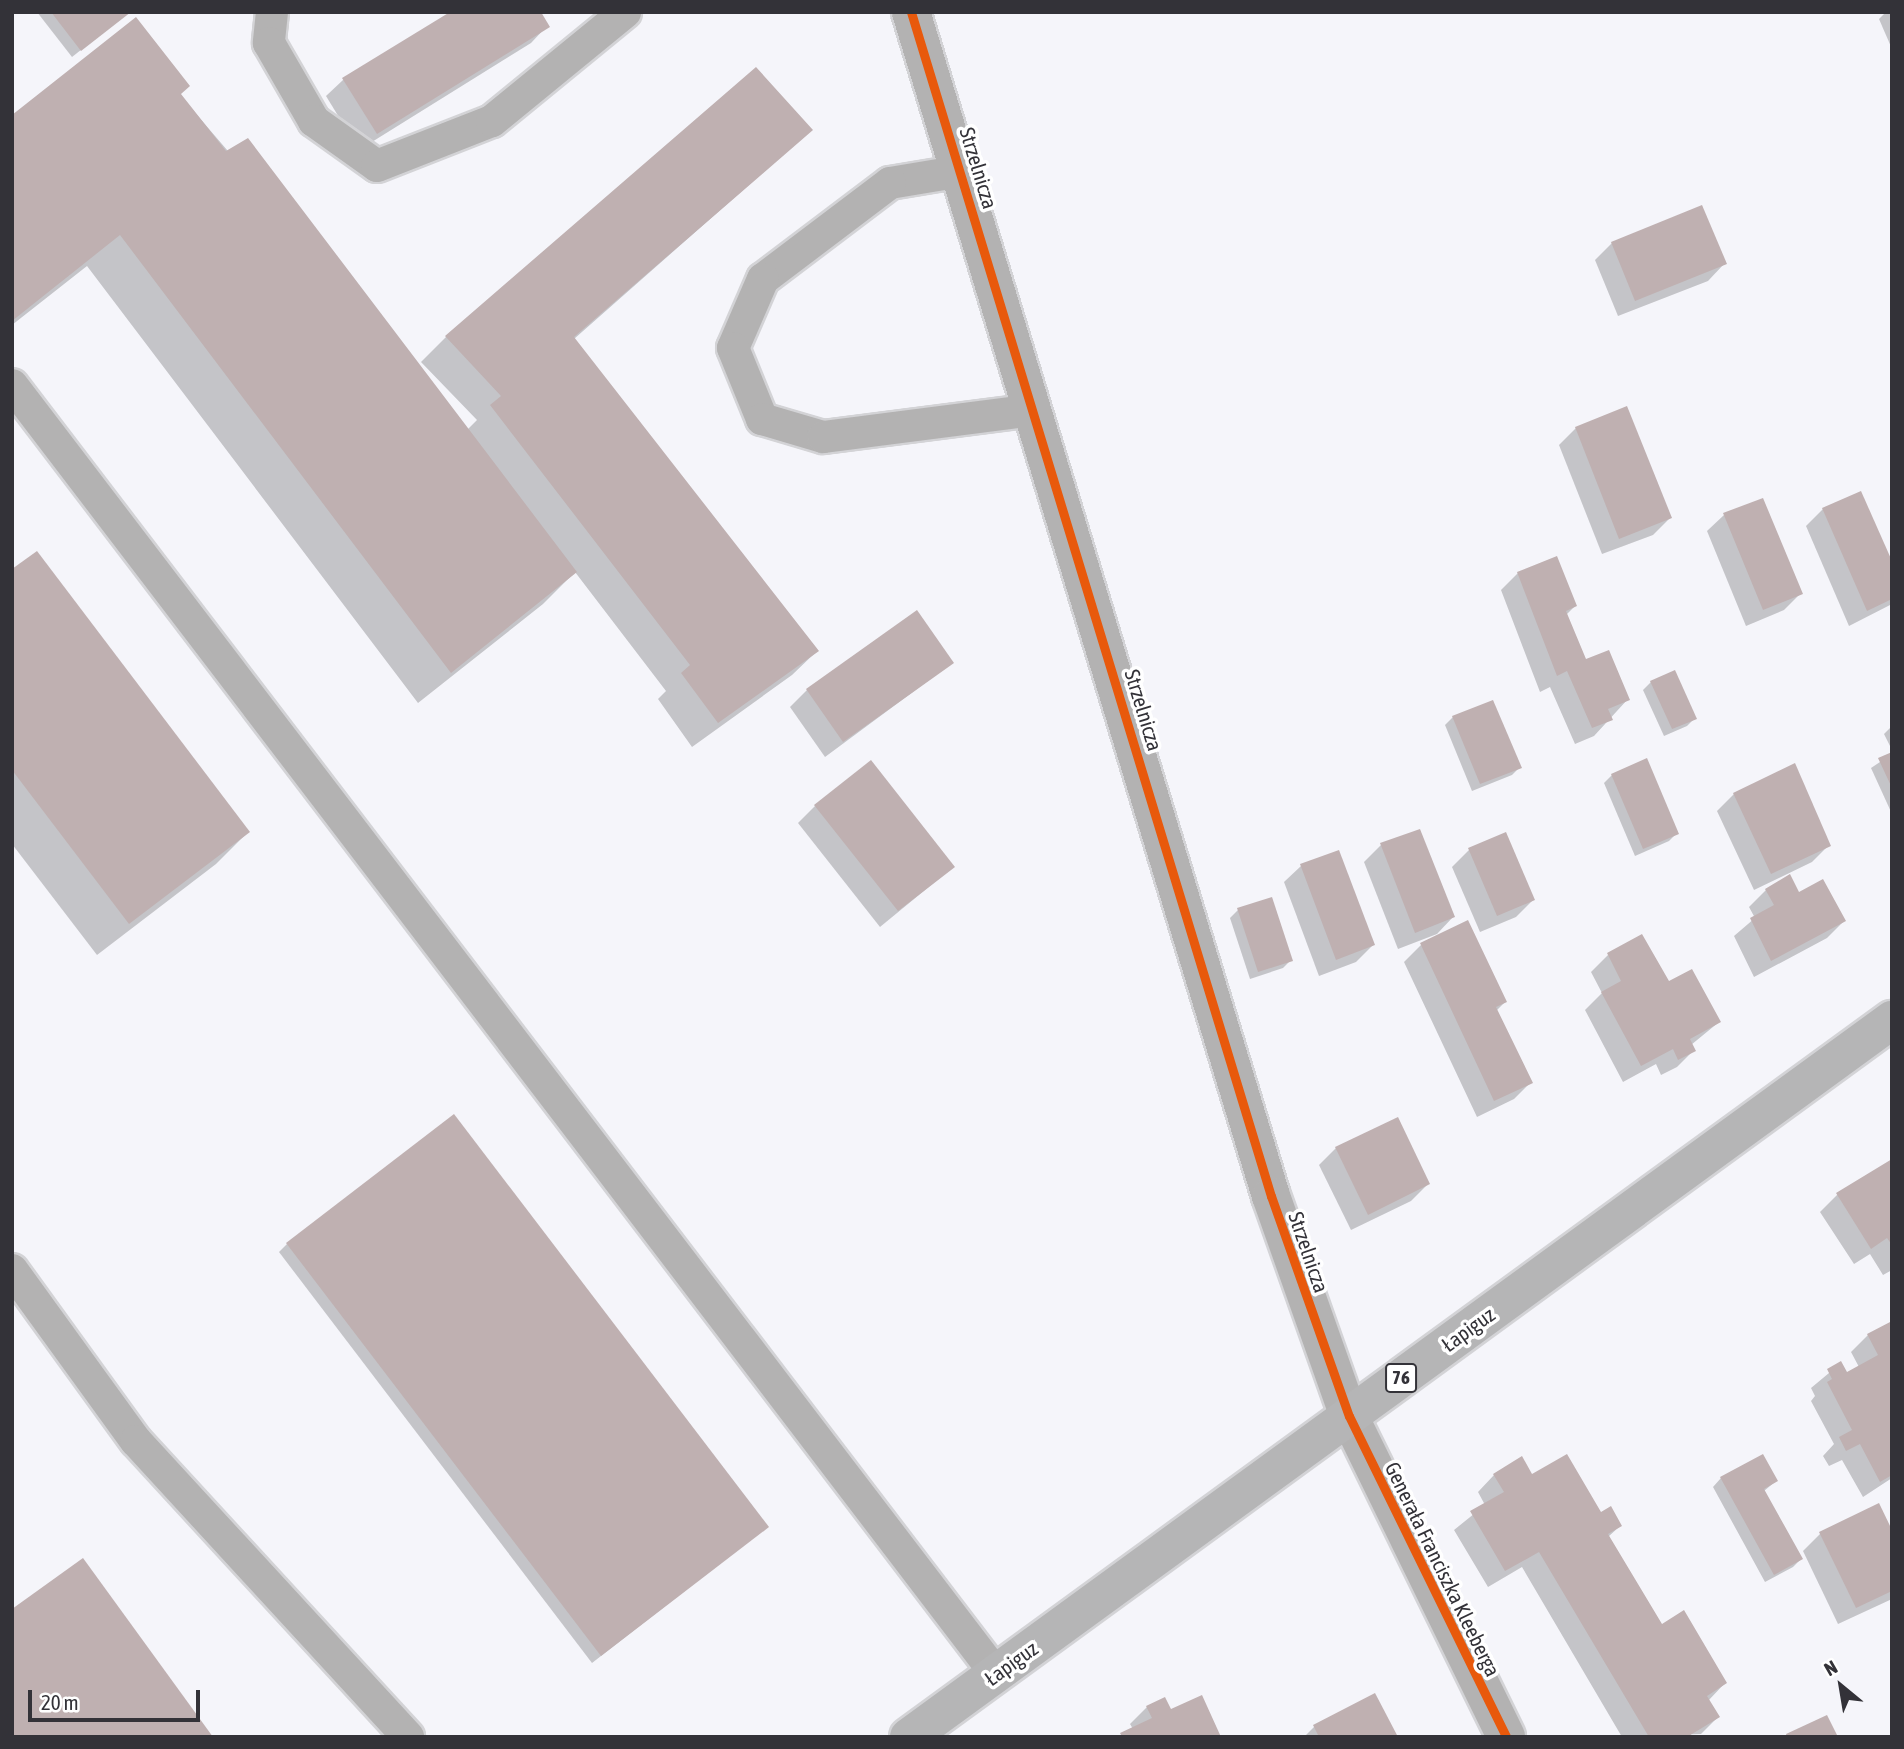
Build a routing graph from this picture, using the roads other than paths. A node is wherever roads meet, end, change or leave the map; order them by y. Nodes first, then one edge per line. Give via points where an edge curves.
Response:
1 (272, 12) edge
2 (625, 12) edge
3 (911, 12) edge
4 (962, 171) junction
5 (12, 385) edge
6 (1034, 410) junction
7 (1892, 1020) edge
8 (12, 1270) edge
9 (1349, 1416) junction
10 (996, 1674) junction
11 (408, 1737) edge
12 (909, 1737) edge
13 (1506, 1737) edge

1 - 2 lane via 269,43 314,121 377,166 492,121
3 - 4 street, Strzelnicza
4 - 6 street, Strzelnicza
4 - 6 lane via 890,183 763,279 733,348 762,419 823,437
5 - 10 lane
6 - 9 street, Strzelnicza via 1271,1196
7 - 9 main road, Łapiguz / 76
8 - 11 lane via 136,1441
9 - 10 main road, Łapiguz / 76
9 - 13 street, Generała Franciszka Kleeberga
10 - 12 main road, Łapiguz / 76

